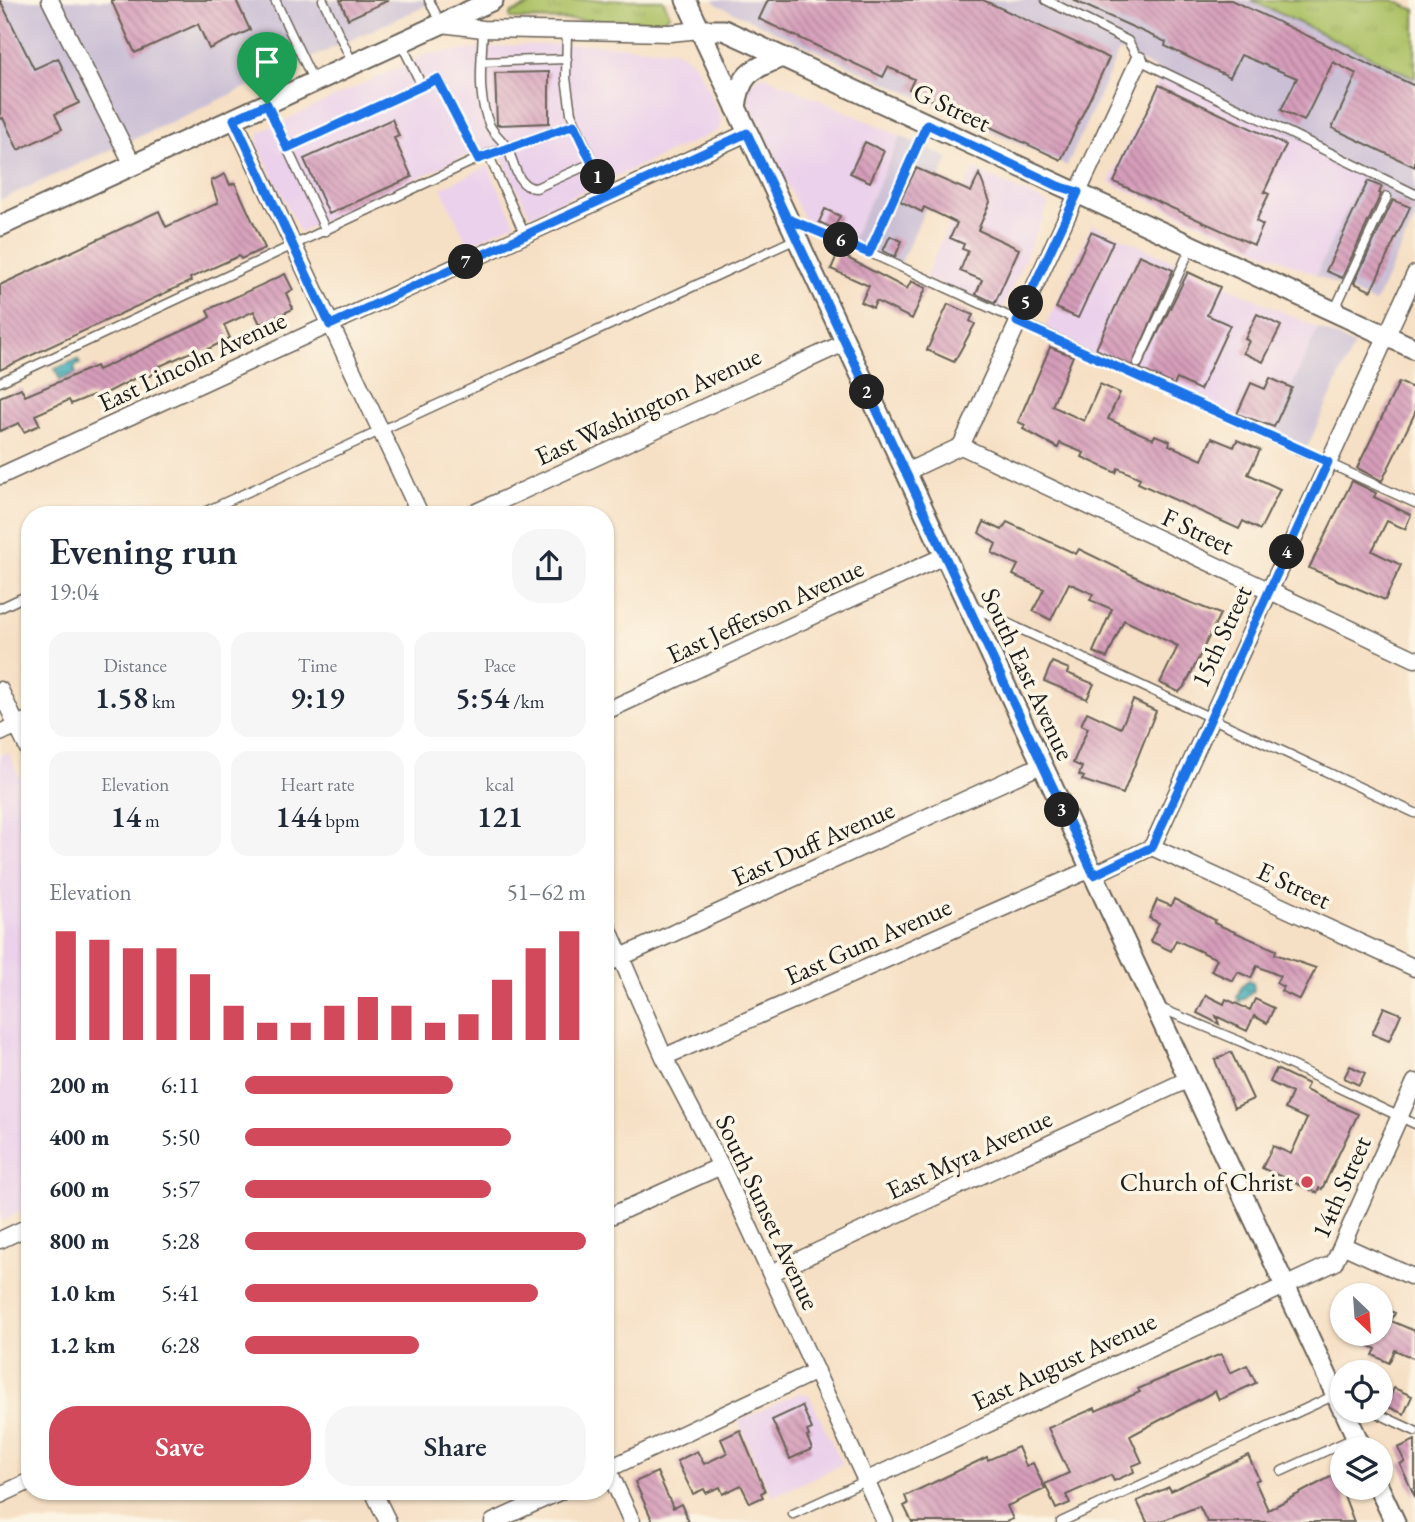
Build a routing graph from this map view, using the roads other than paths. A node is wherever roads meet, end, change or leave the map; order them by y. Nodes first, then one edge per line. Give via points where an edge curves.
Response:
1 (50, 0) edge
2 (275, 0) edge
3 (323, 0) edge
4 (429, 0) edge
5 (493, 0) edge
6 (686, 0) edge
7 (1046, 0) edge
8 (469, 5) edge
9 (441, 24) junction
10 (483, 29) junction
11 (567, 30) junction
12 (700, 30) junction
13 (401, 43) junction
14 (782, 57) junction
15 (567, 59) junction
16 (1139, 60) junction
17 (482, 62) junction
18 (353, 64) junction
19 (314, 82) junction
20 (422, 86) junction
21 (267, 104) junction
22 (736, 109) junction
23 (234, 119) junction
24 (927, 124) junction
25 (574, 125) junction
26 (747, 133) junction
27 (508, 147) junction
28 (287, 148) junction
29 (488, 154) junction
30 (478, 159) junction
31 (592, 163) junction
32 (133, 165) junction
33 (1078, 192) junction
34 (1415, 194) edge
35 (608, 197) junction
36 (1387, 197) dead end
37 (786, 218) junction
38 (0, 226) edge
39 (326, 231) junction
40 (525, 235) junction
41 (796, 239) junction
42 (1192, 245) junction
43 (292, 247) junction
44 (869, 253) junction
45 (1415, 274) edge
46 (1334, 311) junction
47 (1017, 322) junction
48 (330, 325) junction
49 (1386, 336) junction
50 (844, 343) junction
51 (1415, 349) edge
52 (1138, 363) dead end
53 (0, 382) edge
54 (380, 431) junction
55 (961, 446) junction
56 (1328, 462) junction
57 (906, 472) junction
58 (0, 477) edge
59 (1415, 503) edge
60 (217, 506) edge
61 (416, 506) edge
62 (489, 506) edge
63 (944, 556) junction
64 (1269, 592) junction
65 (21, 598) edge
66 (967, 604) junction
67 (0, 608) edge
68 (1415, 659) edge
69 (0, 690) edge
70 (614, 707) edge
71 (1210, 717) junction
72 (21, 719) edge
73 (21, 723) edge
74 (0, 733) edge
75 (1041, 765) junction
76 (1415, 813) edge
77 (1152, 847) junction
78 (1092, 872) junction
79 (614, 961) edge
80 (614, 963) edge
81 (1415, 968) edge
82 (1156, 1006) junction
83 (664, 1057) junction
84 (1189, 1079) junction
85 (1415, 1082) edge
86 (1399, 1116) junction
87 (1415, 1124) edge
88 (721, 1166) junction
89 (614, 1214) edge
90 (21, 1230) edge
91 (0, 1240) edge
92 (1342, 1245) junction
93 (771, 1273) junction
94 (1415, 1279) edge
95 (1284, 1286) junction
96 (816, 1371) junction
97 (1330, 1380) edge
98 (1330, 1408) edge
99 (1393, 1421) edge
100 (1415, 1431) edge
101 (1330, 1454) edge
102 (614, 1467) edge
103 (1282, 1471) dead end
104 (865, 1481) junction
105 (21, 1485) edge
106 (614, 1485) edge
107 (0, 1495) edge
108 (377, 1500) edge
109 (541, 1500) edge
110 (1385, 1500) edge
111 (793, 1514) dead end
112 (387, 1522) edge
113 (493, 1522) edge
114 (632, 1522) edge
115 (885, 1522) edge
116 (1061, 1522) edge
117 (1395, 1522) edge

1 - 32 street
2 - 19 lane
3 - 18 lane
4 - 9 lane
5 - 8 street
6 - 12 street, South East Avenue
7 - 16 lane via 1128,41
8 - 9 street
9 - 10 street, G Street
9 - 13 street
10 - 11 street, G Street
10 - 17 lane
11 - 12 street, G Street
11 - 15 lane
12 - 14 street, G Street via 724,30
12 - 22 street, South East Avenue
13 - 18 street
13 - 20 lane
14 - 22 street via 743,78
14 - 24 street, G Street
15 - 17 lane
15 - 25 lane
16 - 33 street
16 - 34 lane
17 - 27 lane via 483,104 491,128
18 - 19 street
19 - 21 street
20 - 28 lane
20 - 30 lane via 437,79
21 - 23 street
21 - 28 lane
22 - 26 street, South East Avenue
23 - 32 street
23 - 43 street
24 - 33 street, G Street
24 - 44 lane
25 - 27 lane
25 - 31 lane
26 - 35 street, East Lincoln Avenue
26 - 37 street, South East Avenue
27 - 29 lane
27 - 31 lane via 519,179 530,188
28 - 39 lane
29 - 30 lane
29 - 40 lane
30 - 39 lane
31 - 35 lane
32 - 38 street
33 - 42 street, G Street
33 - 47 street
35 - 40 street, East Lincoln Avenue
36 - 46 lane
37 - 41 street, South East Avenue
37 - 44 lane
39 - 43 lane
40 - 48 street, East Lincoln Avenue
41 - 50 street, South East Avenue
41 - 54 lane
42 - 46 street, G Street
42 - 52 lane
43 - 48 street
43 - 53 lane
44 - 47 lane
45 - 49 street, 15th Street
46 - 49 street, G Street
47 - 55 street
47 - 56 lane
48 - 54 street
48 - 58 street, East Lincoln Avenue
49 - 51 street, G Street
49 - 56 street, 15th Street
50 - 57 street, South East Avenue
50 - 62 street, East Washington Avenue
54 - 60 lane
54 - 61 street
55 - 57 street
55 - 64 street, F Street
56 - 59 lane
56 - 64 street, 15th Street
57 - 63 street, South East Avenue
63 - 66 street, South East Avenue
63 - 70 street, East Jefferson Avenue
64 - 68 street, F Street
64 - 71 street, 15th Street
65 - 67 lane
66 - 71 lane
66 - 75 street, South East Avenue
69 - 72 street
71 - 76 lane
71 - 77 street, 15th Street
73 - 74 street
75 - 78 street, South East Avenue
75 - 79 street, East Duff Avenue
77 - 78 street
77 - 81 street, E Street
78 - 82 street, South East Avenue
78 - 83 street, East Gum Avenue
80 - 83 street, South Sunset Avenue
82 - 84 street, South East Avenue
82 - 86 lane
83 - 88 street, South Sunset Avenue
84 - 93 street, East Myra Avenue
84 - 95 street, South East Avenue
85 - 86 street, 14th Street
86 - 87 lane
86 - 92 street, 14th Street
88 - 89 street
88 - 93 street, South Sunset Avenue
90 - 91 street
92 - 94 street
92 - 95 street, 14th Street via 1334,1263
93 - 96 street, South Sunset Avenue
95 - 97 street, South East Avenue
95 - 104 street, East August Avenue
96 - 102 street
96 - 104 street, South Sunset Avenue
98 - 116 lane
99 - 100 lane
101 - 103 lane
104 - 111 lane
104 - 115 street, South Sunset Avenue
105 - 107 street
106 - 114 street
108 - 112 street
109 - 113 street
110 - 117 street

